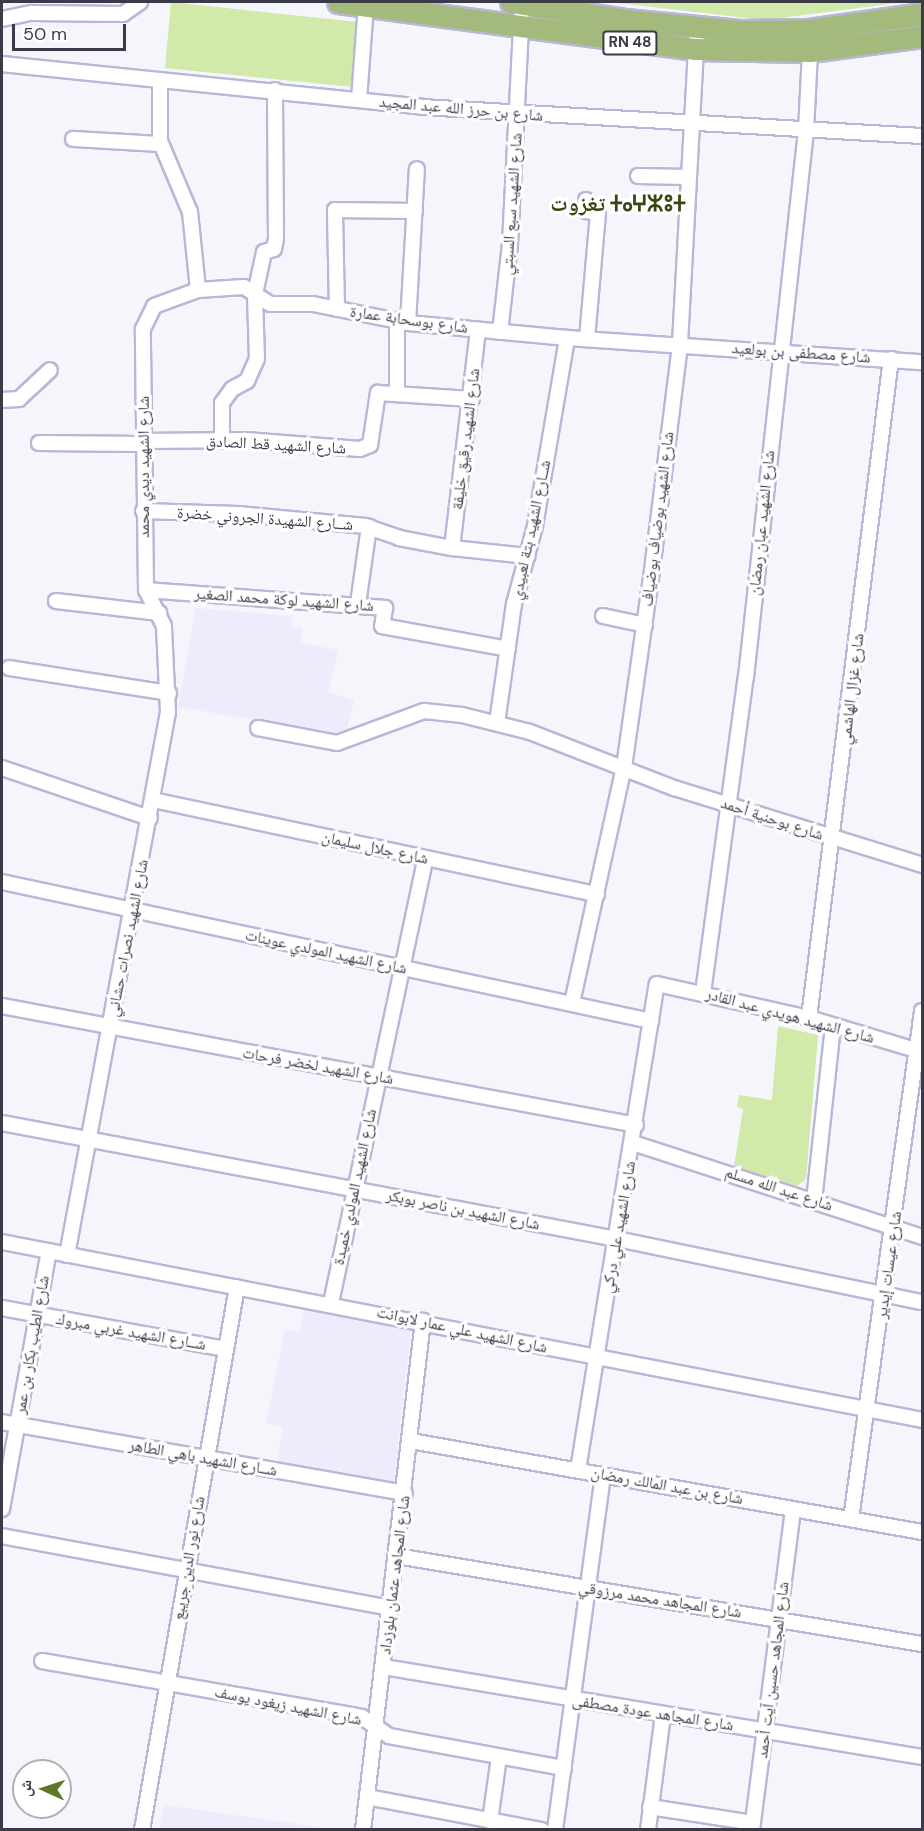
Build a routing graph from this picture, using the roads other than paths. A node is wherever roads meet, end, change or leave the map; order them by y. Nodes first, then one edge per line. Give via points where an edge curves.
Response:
1 (140, 2) edge
2 (338, 2) edge
3 (517, 2) edge
4 (366, 5) junction
5 (922, 14) edge
6 (2, 19) edge
7 (521, 27) junction
8 (697, 28) junction
9 (922, 36) edge
10 (694, 49) junction
11 (810, 51) junction
12 (2, 64) edge
13 (160, 80) junction
14 (275, 90) junction
15 (359, 100) junction
16 (518, 114) junction
17 (691, 124) junction
18 (806, 131) junction
19 (922, 136) edge
20 (72, 139) dead end
21 (161, 144) junction
22 (417, 169) dead end
23 (638, 176) dead end
24 (688, 177) junction
25 (586, 200) dead end
26 (415, 211) junction
27 (198, 290) junction
28 (255, 294) junction
29 (337, 309) junction
30 (149, 312) joint
31 (403, 322) junction
32 (478, 330) junction
33 (500, 332) junction
34 (567, 338) junction
35 (587, 339) junction
36 (680, 344) junction
37 (781, 351) junction
38 (891, 359) junction
39 (922, 362) edge
40 (51, 370) dead end
41 (397, 393) junction
42 (472, 399) junction
43 (2, 400) edge
44 (222, 440) junction
45 (143, 442) junction
46 (39, 443) dead end
47 (143, 511) junction
48 (369, 527) junction
49 (452, 548) junction
50 (528, 556) junction
51 (146, 590) junction
52 (56, 602) dead end
53 (358, 604) junction
54 (161, 616) junction
55 (603, 616) dead end
56 (645, 624) junction
57 (508, 648) junction
58 (9, 668) dead end
59 (169, 693) junction
60 (497, 723) junction
61 (258, 728) dead end
62 (624, 767) junction
63 (2, 768) edge
64 (153, 800) junction
65 (731, 806) junction
66 (150, 818) junction
67 (833, 838) junction
68 (425, 859) junction
69 (922, 865) edge
70 (2, 882) edge
71 (597, 894) junction
72 (134, 911) junction
73 (401, 968) junction
74 (657, 984) joint
75 (704, 993) junction
76 (572, 1004) junction
77 (2, 1006) edge
78 (922, 1011) edge
79 (809, 1018) junction
80 (651, 1021) junction
81 (833, 1026) junction
82 (111, 1028) junction
83 (920, 1051) edge
84 (378, 1077) junction
85 (2, 1123) edge
86 (636, 1125) junction
87 (89, 1138) junction
88 (633, 1143) junction
89 (355, 1189) junction
90 (814, 1201) junction
91 (894, 1225) junction
92 (922, 1237) edge
93 (617, 1239) junction
94 (2, 1242) edge
95 (49, 1251) junction
96 (67, 1255) junction
97 (237, 1287) junction
98 (885, 1295) junction
99 (922, 1302) edge
100 (332, 1303) junction
101 (2, 1308) edge
102 (38, 1315) junction
103 (423, 1321) junction
104 (225, 1349) junction
105 (597, 1358) junction
106 (869, 1411) junction
107 (922, 1420) edge
108 (2, 1422) edge
109 (18, 1424) junction
110 (411, 1442) junction
111 (206, 1459) junction
112 (578, 1470) junction
113 (603, 1475) junction
114 (405, 1493) junction
115 (2, 1509) edge
116 (793, 1510) junction
117 (851, 1519) junction
118 (922, 1532) edge
119 (2, 1536) edge
120 (397, 1556) junction
121 (187, 1570) junction
122 (587, 1588) junction
123 (391, 1608) junction
124 (779, 1620) junction
125 (922, 1644) edge
126 (42, 1661) dead end
127 (384, 1668) junction
128 (169, 1683) junction
129 (573, 1700) junction
130 (663, 1715) junction
131 (376, 1727) junction
132 (766, 1731) junction
133 (499, 1756) junction
134 (922, 1757) edge
135 (564, 1768) junction
136 (367, 1797) junction
137 (650, 1807) junction
138 (490, 1821) junction
139 (753, 1826) edge
140 (142, 1830) edge
141 (363, 1830) edge
142 (542, 1830) edge
143 (555, 1830) edge
144 (648, 1830) edge

1 - 6 street via 123,14 31,13
2 - 4 highway, RN 48
3 - 7 street, شارع الشهيد سبع السبتي
3 - 8 highway, RN 48
4 - 7 highway, RN 48
4 - 15 street
5 - 8 highway, RN 48 via 808,30
7 - 10 highway, RN 48
7 - 16 street, شارع الشهيد سبع السبتي
8 - 10 street, شارع الشهيد بوضياف بوضياف
9 - 11 highway, RN 48
10 - 11 highway, RN 48
10 - 17 street, شارع الشهيد بوضياف بوضياف
11 - 18 street, شارع الشهيد عبان رمضان
12 - 13 street, شارع بن حرز الله عبد المجيد
13 - 14 street, شارع بن حرز الله عبد المجيد
13 - 21 street
14 - 15 street, شارع بن حرز الله عبد المجيد
14 - 28 street via 276,239 274,249 264,252
15 - 16 street, شارع بن حرز الله عبد المجيد
16 - 17 street, شارع بن حرز الله عبد المجيد
16 - 33 street, شارع الشهيد سبع السبتي
17 - 18 street, شارع بن حرز الله عبد المجيد
17 - 24 street, شارع الشهيد بوضياف بوضياف
18 - 19 street, شارع بن حرز الله عبد المجيد
18 - 37 street, شارع الشهيد عبان رمضان
20 - 21 street
21 - 27 street via 190,212
22 - 26 street
23 - 24 street
24 - 36 street, شارع الشهيد بوضياف بوضياف
25 - 35 street via 586,211 598,213
26 - 29 street via 335,210
26 - 31 street
27 - 28 street, شارع بوسحابة عمارة via 244,287
27 - 30 street, شارع بوسحابة عمارة via 161,301
28 - 29 street, شارع بوسحابة عمارة via 270,304
28 - 44 street via 257,359 247,381 232,389 222,403
29 - 31 street, شارع بوسحابة عمارة
30 - 45 street, شارع الشهيد ديدي محمد via 143,329
31 - 32 street, شارع بوسحابة عمارة
31 - 41 street
32 - 33 street, شارع بوسحابة عمارة
32 - 42 street, شارع الشهيد رقيق خليفة
33 - 34 street, شارع بوسحابة عمارة
34 - 35 street, شارع بوسحابة عمارة
34 - 50 street, شــارع الشهيد بتة لعبيدي
35 - 36 street, شارع بوسحابة عمارة
36 - 37 street, شارع مصطفى بن بولعيد
36 - 56 street, شارع الشهيد بوضياف بوضياف
37 - 38 street, شارع مصطفى بن بولعيد
37 - 65 street, شارع الشهيد عبان رمضان
38 - 39 street, شارع مصطفى بن بولعيد
38 - 67 street, شارع غزال الهاشمي
40 - 43 street via 19,399
41 - 42 street
41 - 44 street, شارع الشهيد قط الصادق via 378,393 370,445 360,449
42 - 49 street, شارع الشهيد رقيق خليفة
44 - 45 street, شارع الشهيد قط الصادق
45 - 46 street, شارع الشهيد قط الصادق
45 - 47 street, شارع الشهيد ديدي محمد
47 - 48 street, شــارع الشهيدة الجروني خضرة via 238,514
47 - 51 street, شارع الشهيد ديدي محمد
48 - 49 street, شــارع الشهيدة الجروني خضرة via 399,538
48 - 53 street
49 - 50 street, شــارع الشهيدة الجروني خضرة
50 - 57 street, شــارع الشهيد بتة لعبيدي
51 - 53 street, شارع الشهيد لوكة محمد الصغير
51 - 54 street, شارع الشهيد ديدي محمد
52 - 54 street
53 - 57 street, شارع الشهيد لوكة محمد الصغير via 385,608 382,626
54 - 59 street, شارع الشهيد نصرات حشاني
55 - 56 street
56 - 62 street, شارع الشهيد بوضياف بوضياف
57 - 60 street, شــارع الشهيد بتة لعبيدي
58 - 59 street
59 - 64 street, شارع الشهيد نصرات حشاني
60 - 61 street, شارع بوحنية أحمد via 424,711 337,743
60 - 62 street, شارع بوحنية أحمد
62 - 65 street, شارع بوحنية أحمد
62 - 71 street, شارع الشهيد بوضياف بوضياف
63 - 66 street
64 - 66 street, شارع الشهيد نصرات حشاني
64 - 68 street, شارع جلال سليمان
65 - 67 street, شارع بوحنية أحمد
65 - 75 street, شارع الشهيد عبان رمضان
66 - 72 street, شارع الشهيد نصرات حشاني
67 - 69 street, شارع بوحنية أحمد
67 - 79 street, شارع غزال الهاشمي
68 - 71 street, شارع جلال سليمان
68 - 73 street, شارع الشهيد المولدي خميدة
70 - 72 street, شارع الشهيد المولدي عوينات
71 - 76 street, شارع الشهيد بوضياف بوضياف
72 - 73 street, شارع الشهيد المولدي عوينات
72 - 82 street, شارع الشهيد نصرات حشاني
73 - 76 street, شارع الشهيد المولدي عوينات
73 - 84 street, شارع الشهيد المولدي خميدة
74 - 75 street, شارع الشهيد هويدي عبد القادر
74 - 80 street, شارع الشهيد علي دركي
75 - 79 street, شارع الشهيد هويدي عبد القادر
76 - 80 street, شارع الشهيد المولدي عوينات
77 - 82 street, شارع الشهيد لخضر فرحات
78 - 83 street, شارع عيسات إيدير
79 - 81 street, شارع الشهيد هويدي عبد القادر
80 - 86 street, شارع الشهيد علي دركي
81 - 83 street, شارع الشهيد هويدي عبد القادر
81 - 90 street
82 - 84 street, شارع الشهيد لخضر فرحات
82 - 87 street, شارع الشهيد نصرات حشاني
83 - 91 street, شارع عيسات إيدير
84 - 86 street, شارع الشهيد لخضر فرحات
84 - 89 street, شارع الشهيد المولدي خميدة
85 - 87 street, شارع الشهيد بن ناصر بوبكر
86 - 88 street, شارع الشهيد علي دركي
87 - 89 street, شارع الشهيد بن ناصر بوبكر
87 - 96 street, شارع الشهيد نصرات حشاني
88 - 90 street, شارع عبد الله مسلم
88 - 93 street, شارع الشهيد علي دركي
89 - 93 street, شارع الشهيد بن ناصر بوبكر
89 - 100 street, شارع الشهيد المولدي خميدة
90 - 91 street, شارع عبد الله مسلم
91 - 92 street, شارع عبد الله مسلم via 902,1232
91 - 98 street, شارع عيسات إيدير
93 - 98 street, شارع الشهيد بن ناصر بوبكر
93 - 105 street, شارع الشهيد علي دركي
94 - 95 street, شارع الشهيد علي عمار لابوانت
95 - 96 street, شارع الشهيد علي عمار لابوانت
95 - 102 street, شارع الطيب بكار بن عمر
96 - 97 street, شارع الشهيد علي عمار لابوانت
97 - 100 street, شارع الشهيد علي عمار لابوانت
97 - 104 street, شارع نور الدين جريبع
98 - 99 street, شارع الشهيد بن ناصر بوبكر
98 - 106 street, شارع عيسات إيدير
100 - 103 street, شارع الشهيد علي عمار لابوانت
101 - 102 street, شــارع الشهيد غربي مبروك
102 - 104 street, شــارع الشهيد غربي مبروك
102 - 109 street, شارع الطيب بكار بن عمر
103 - 105 street, شارع الشهيد علي عمار لابوانت
103 - 110 street, شارع المجاهد عثمان بلوزداد
104 - 111 street, شارع نور الدين جريبع
105 - 106 street, شارع الشهيد علي عمار لابوانت
105 - 112 street, شارع الشهيد علي دركي
106 - 107 street, شارع الشهيد علي عمار لابوانت
106 - 117 street, شارع عيسات إيدير
108 - 109 street, شــارع الشهيد باهي الطاهر
109 - 111 street, شــارع الشهيد باهي الطاهر
109 - 115 street, شارع الطيب بكار بن عمر
110 - 112 street, شارع بن عبد المالك رمضان
110 - 114 street, شارع المجاهد عثمان بلوزداد
111 - 114 street, شــارع الشهيد باهي الطاهر
111 - 121 street, شارع نور الدين جريبع
112 - 113 street, شارع بن عبد المالك رمضان
113 - 116 street, شارع بن عبد المالك رمضان
113 - 122 street
114 - 120 street, شارع المجاهد عثمان بلوزداد
116 - 117 street, شارع بن عبد المالك رمضان
116 - 124 street, شارع المجاهد حسين آيت أحمد
117 - 118 street, شارع بن عبد المالك رمضان
119 - 121 street
120 - 122 street, شارع المجاهد محمد مرزوقي
120 - 123 street, شارع المجاهد عثمان بلوزداد
121 - 123 street
121 - 128 street, شارع نور الدين جريبع
122 - 124 street, شارع المجاهد محمد مرزوقي
122 - 129 street
123 - 127 street, شارع المجاهد عثمان بلوزداد
124 - 125 street, شارع المجاهد محمد مرزوقي
124 - 132 street, شارع المجاهد حسين آيت أحمد
126 - 128 street, شارع الشهيد زيغود يوسف
127 - 129 street, شارع المجاهد عودة مصطفى
127 - 131 street, شارع المجاهد عثمان بلوزداد
128 - 131 street, شارع الشهيد زيغود يوسف via 351,1715
128 - 140 street, شارع نور الدين جريبع
129 - 130 street, شارع المجاهد عودة مصطفى
129 - 135 street
130 - 132 street, شارع المجاهد عودة مصطفى
130 - 137 street
131 - 133 street, شارع الشهيد زيغود يوسف via 389,1736
131 - 136 street, شارع المجاهد عثمان بلوزداد
132 - 134 street, شارع المجاهد عودة مصطفى
132 - 139 street, شارع المجاهد حسين آيت أحمد
133 - 135 street, شارع الشهيد زيغود يوسف
133 - 138 street
135 - 143 street
136 - 138 street
136 - 141 street, شارع المجاهد عثمان بلوزداد
137 - 139 street
137 - 144 street
138 - 142 street

